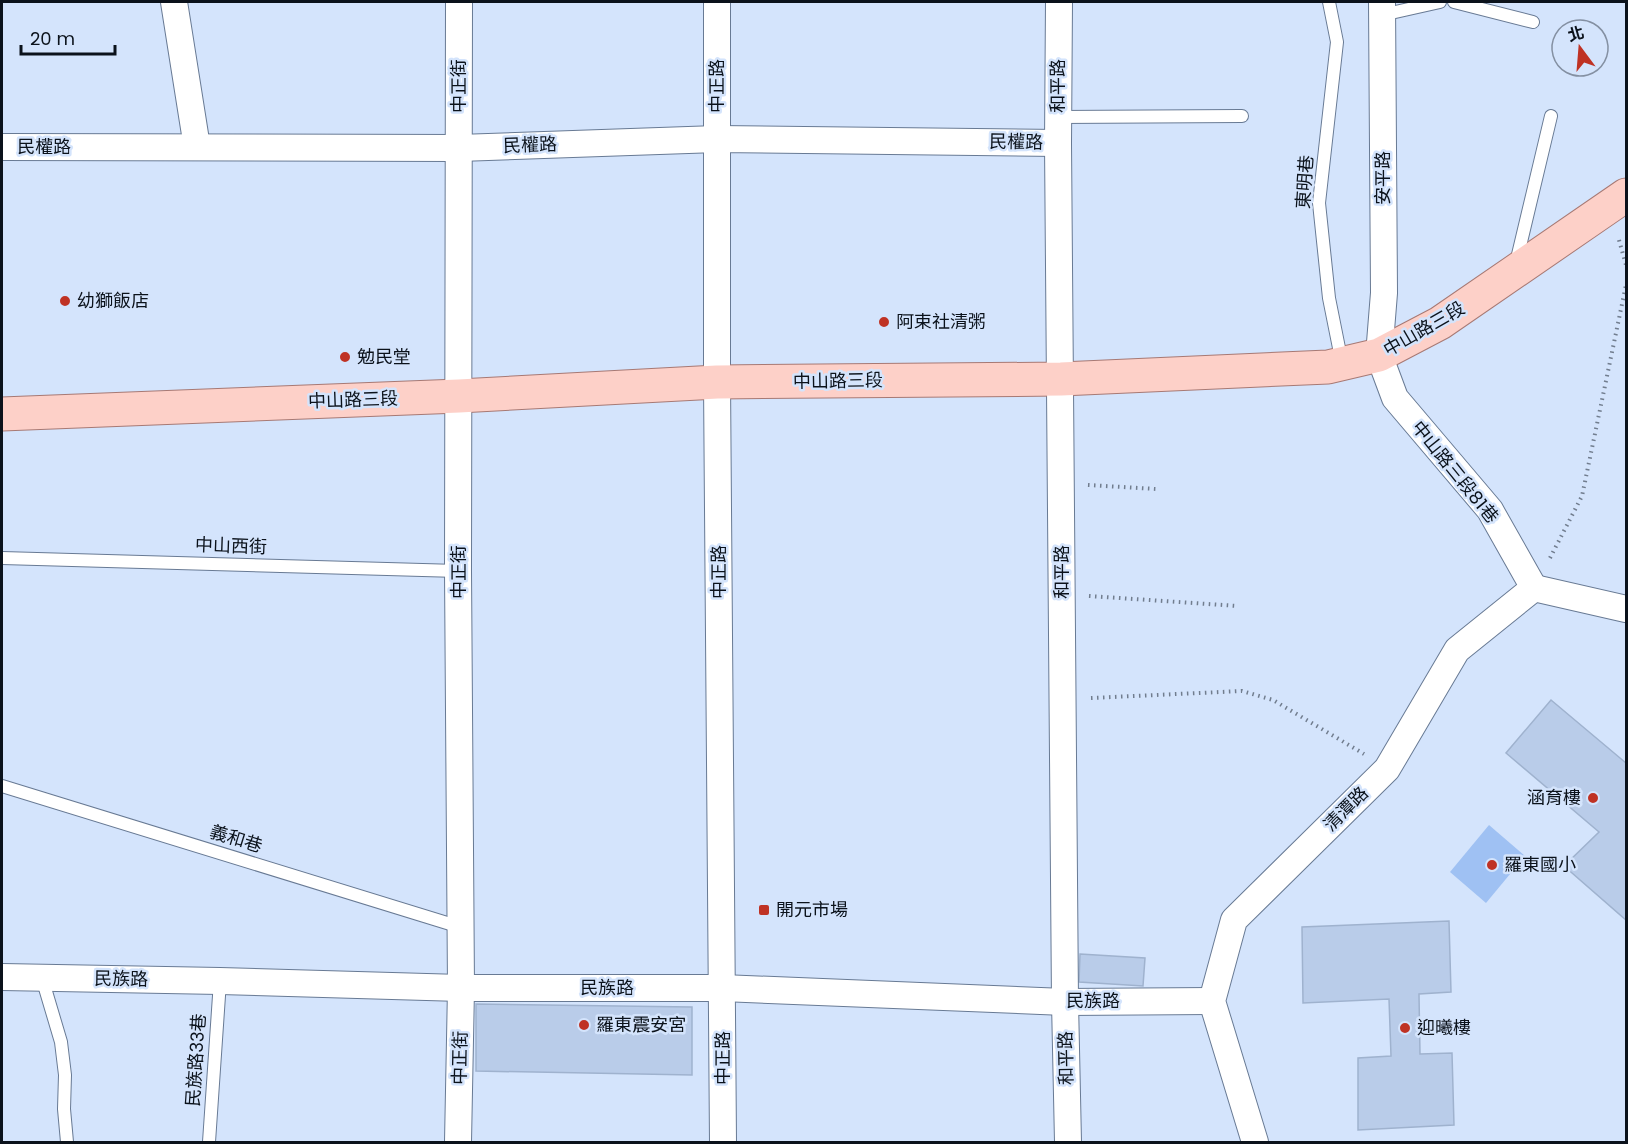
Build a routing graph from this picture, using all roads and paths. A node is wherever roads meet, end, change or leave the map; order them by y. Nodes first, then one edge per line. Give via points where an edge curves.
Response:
1 (174, 2) edge
2 (459, 2) edge
3 (717, 2) edge
4 (1059, 2) edge
5 (1329, 2) edge
6 (1440, 2) edge
7 (1454, 2) edge
8 (1382, 8) edge
9 (1533, 22) dead end
10 (1242, 116) dead end
11 (1551, 116) dead end
12 (1058, 117) junction
13 (717, 139) junction
14 (1058, 143) junction
15 (2, 147) edge
16 (196, 147) junction
17 (459, 148) junction
18 (1626, 195) edge
19 (1514, 272) junction
20 (1626, 285) edge
21 (1379, 355) junction
22 (1342, 364) junction
23 (1061, 379) junction
24 (717, 382) junction
25 (459, 396) junction
26 (2, 414) edge
27 (1062, 484) junction
28 (1156, 489) dead end
29 (2, 558) edge
30 (458, 571) junction
31 (1534, 588) junction
32 (1062, 594) junction
33 (1238, 606) dead end
34 (1626, 609) edge
35 (1063, 699) junction
36 (1387, 769) junction
37 (2, 786) edge
38 (460, 927) junction
39 (2, 977) edge
40 (42, 978) junction
41 (220, 981) junction
42 (461, 988) junction
43 (722, 988) junction
44 (1212, 1001) junction
45 (1065, 1002) junction
46 (67, 1143) edge
47 (209, 1143) edge
48 (458, 1143) edge
49 (723, 1143) edge
50 (1068, 1143) edge
51 (1255, 1143) edge

1 - 16 street
2 - 17 street, 中正街
3 - 13 street, 中正路
4 - 12 street, 和平路
5 - 22 lane, 東明巷 via 1338,42 1319,203 1329,298
6 - 8 lane
7 - 9 lane
8 - 21 street, 安平路 via 1384,293
10 - 12 lane
11 - 19 lane
12 - 14 street, 和平路
13 - 14 street, 民權路
13 - 17 street, 民權路
13 - 24 street, 中正路
14 - 23 street, 和平路
15 - 16 street, 民權路
16 - 17 street, 民權路
17 - 25 street, 中正街
18 - 19 main road, 中山路三段
19 - 21 main road, 中山路三段 via 1440,323
20 - 31 path via 1582,496
21 - 22 main road, 中山路三段
21 - 31 street, 中山路三段81巷 via 1395,398 1490,510
22 - 23 main road, 中山路三段
23 - 24 main road, 中山路三段
23 - 27 street, 和平路
24 - 25 main road, 中山路三段
24 - 43 street, 中正路
25 - 26 main road, 中山路三段
25 - 30 street, 中正街
27 - 28 path
27 - 32 street, 和平路
29 - 30 lane, 中山西街
30 - 38 street, 中正街
31 - 34 street
31 - 36 street, 清潭路 via 1457,650
32 - 33 path
32 - 35 street, 和平路
35 - 36 path via 1242,691 1273,700
35 - 45 street, 和平路
36 - 44 street, 清潭路 via 1234,920
37 - 38 lane, 義和巷
38 - 42 street, 中正街
39 - 40 street, 民族路
40 - 41 street, 民族路
40 - 46 lane via 61,1042
41 - 42 street, 民族路
41 - 47 lane, 民族路33巷
42 - 43 street, 民族路
42 - 48 street, 中正街
43 - 45 street, 民族路
43 - 49 street, 中正路
44 - 45 street, 民族路
44 - 51 street
45 - 50 street, 和平路

